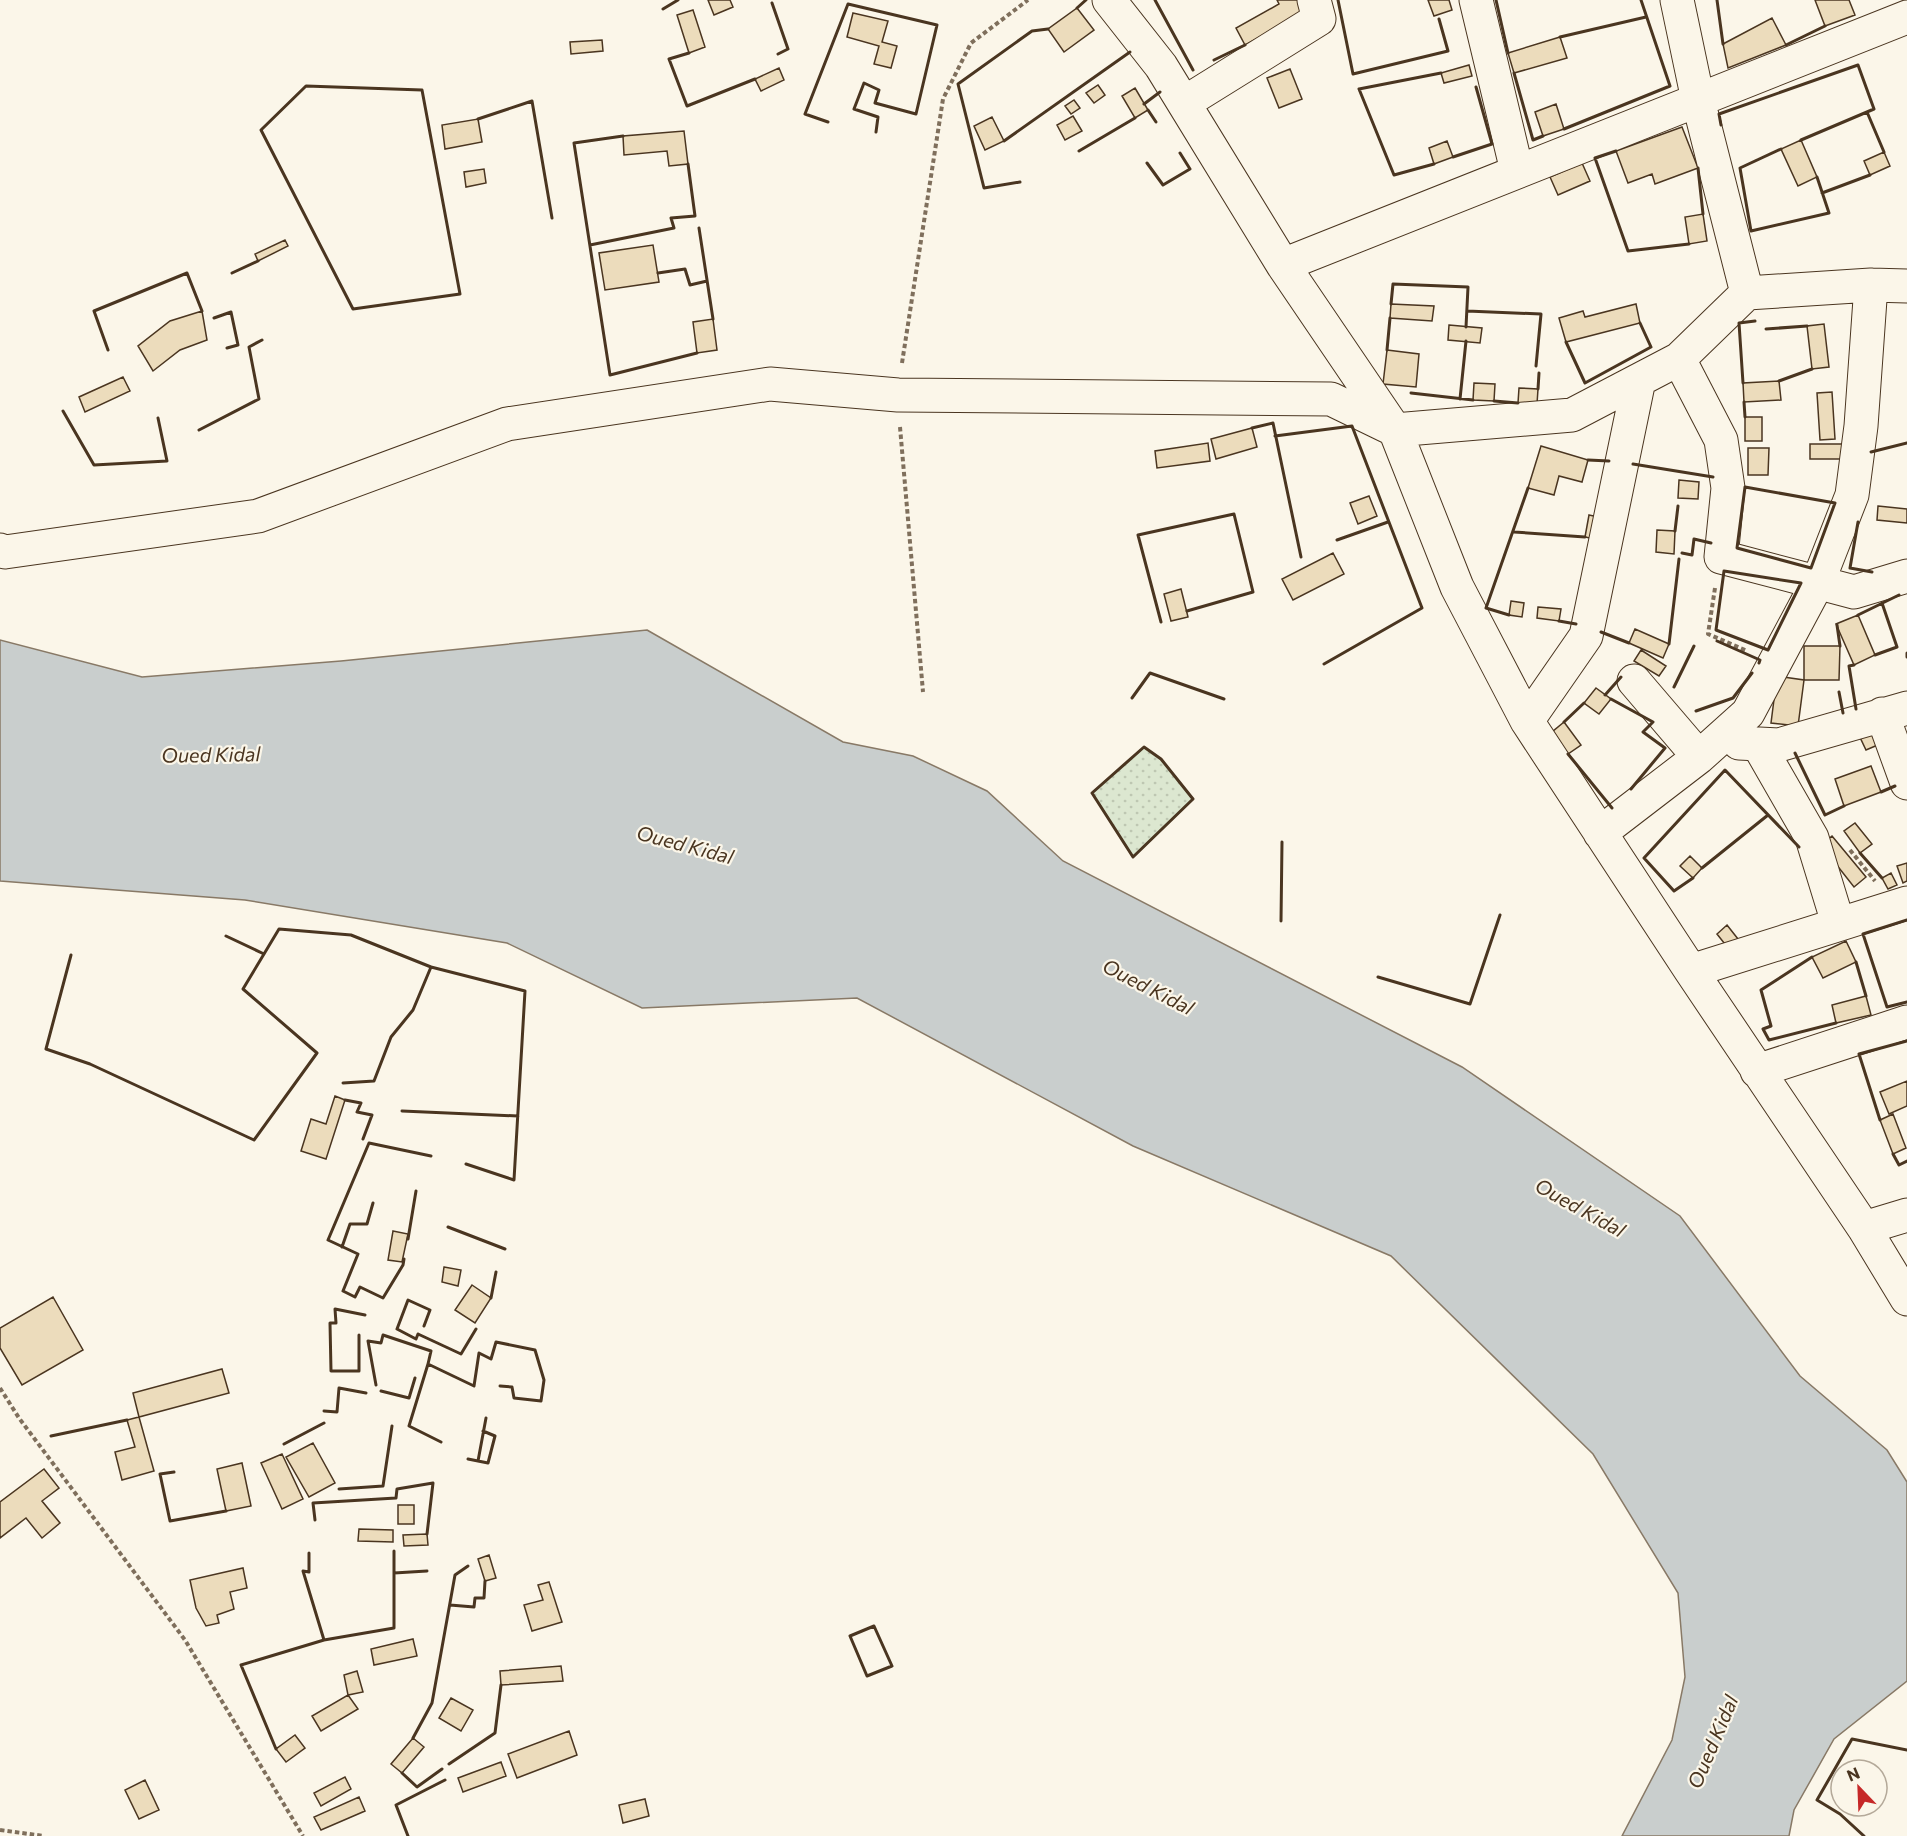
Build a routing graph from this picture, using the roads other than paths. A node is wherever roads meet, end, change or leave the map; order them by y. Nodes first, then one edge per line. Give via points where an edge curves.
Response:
1 (1109, 0) edge
2 (1314, 0) edge
3 (1476, 0) edge
4 (1677, 0) edge
5 (1904, 15) edge
6 (1698, 100) junction
7 (1184, 103) junction
8 (1517, 171) junction
9 (1283, 265) junction
10 (1871, 285) junction
11 (1907, 286) edge
12 (1747, 292) junction
13 (1679, 358) junction
14 (1639, 380) junction
15 (1395, 430) junction
16 (0, 550) edge
17 (1907, 576) edge
18 (1818, 582) junction
19 (1634, 681) dead end
20 (1895, 711) edge
21 (1527, 721) junction
22 (1758, 744) junction
23 (1707, 749) junction
24 (1907, 783) edge
25 (1600, 833) junction
26 (1907, 903) edge
27 (1839, 923) junction
28 (1691, 971) junction
29 (1907, 1022) edge
30 (1758, 1071) junction
31 (1907, 1215) edge
32 (1864, 1228) junction
33 (1907, 1299) edge

1 - 7 street via 1161,66
2 - 7 street via 1319,20
3 - 8 street
4 - 6 street
5 - 6 street
6 - 8 street
6 - 12 street
7 - 9 street
8 - 9 street
9 - 15 street
10 - 11 street
10 - 12 street
10 - 18 street via 1852,495
12 - 13 street
13 - 14 street
13 - 18 street via 1721,440 1728,488 1721,557
14 - 15 street via 1572,415
14 - 21 street via 1586,636
15 - 16 street via 1331,399 898,395 770,384 507,423 258,516
15 - 21 street via 1457,587
17 - 18 street via 1854,592
18 - 23 street via 1748,713
19 - 23 street
20 - 22 street via 1779,745
20 - 24 street
21 - 25 street
22 - 23 street
22 - 27 street via 1812,838
23 - 25 street
25 - 28 street
26 - 27 street
27 - 28 street
28 - 30 street
29 - 30 street
30 - 32 street
31 - 32 street
32 - 33 street

